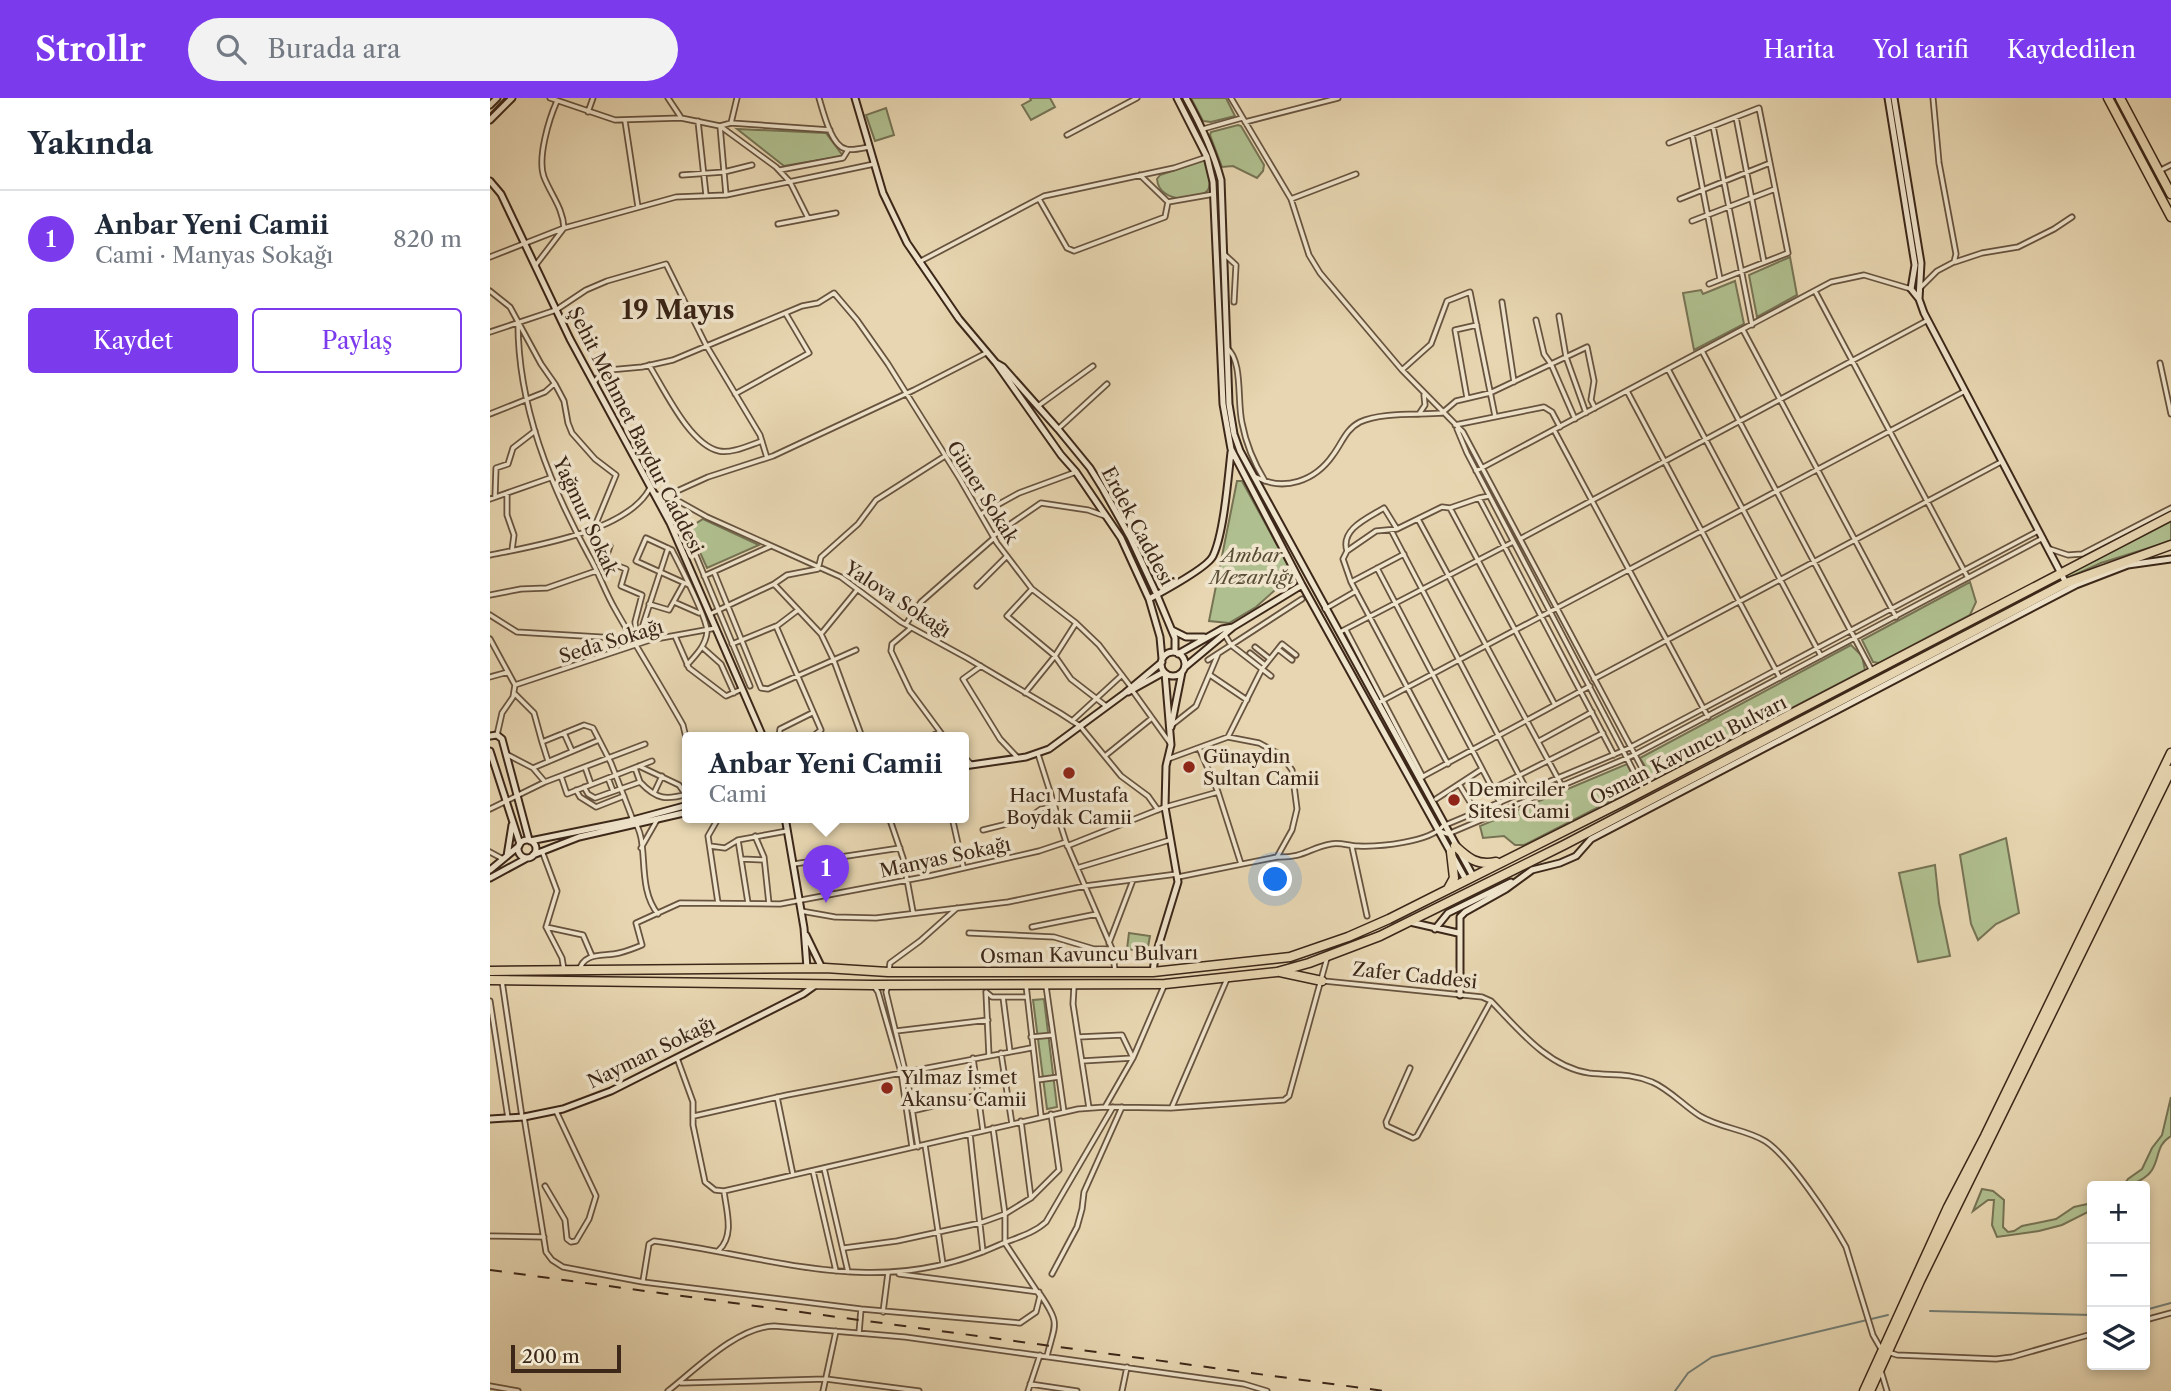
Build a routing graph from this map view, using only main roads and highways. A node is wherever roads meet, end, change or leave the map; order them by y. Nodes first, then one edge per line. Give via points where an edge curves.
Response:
1 (2108, 98) edge
2 (2120, 98) edge
3 (2158, 170) junction
4 (2148, 172) junction
5 (2171, 194) edge
6 (2171, 217) edge
7 (2171, 516) edge
8 (2171, 545) edge
9 (2171, 753) edge
10 (2171, 770) edge
11 (1505, 859) junction
12 (1474, 883) junction
13 (1448, 889) junction
14 (807, 968) junction
15 (822, 968) junction
16 (490, 971) edge
17 (1153, 972) junction
18 (1277, 972) junction
19 (490, 980) edge
20 (1322, 981) road end
21 (816, 984) junction
22 (1088, 984) junction
23 (1907, 1301) junction
24 (1884, 1350) junction
25 (1864, 1391) edge
26 (1870, 1391) edge

1 - 4 highway
2 - 3 highway
3 - 4 highway
3 - 5 highway
4 - 6 highway
7 - 11 highway, Osman Kavuncu Bulvarı
8 - 12 highway, Osman Kavuncu Bulvarı via 2066,583 1565,849
9 - 23 highway via 1963,1175
10 - 23 highway
11 - 12 highway, Osman Kavuncu Bulvarı
11 - 13 highway via 1479,863 1453,849 1454,877
12 - 13 highway, Osman Kavuncu Bulvarı
12 - 18 highway, Osman Kavuncu Bulvarı via 1380,936
13 - 17 highway, Osman Kavuncu Bulvarı via 1348,937 1290,957
14 - 15 highway, Osman Kavuncu Bulvarı
14 - 16 highway, Osman Kavuncu Bulvarı
14 - 21 highway
15 - 17 highway, Osman Kavuncu Bulvarı
15 - 21 highway
17 - 22 highway
18 - 20 highway
18 - 22 highway, Osman Kavuncu Bulvarı via 1165,984
19 - 21 highway, Osman Kavuncu Bulvarı
21 - 22 highway, Osman Kavuncu Bulvarı via 985,988
23 - 24 highway
24 - 25 highway
24 - 26 highway

